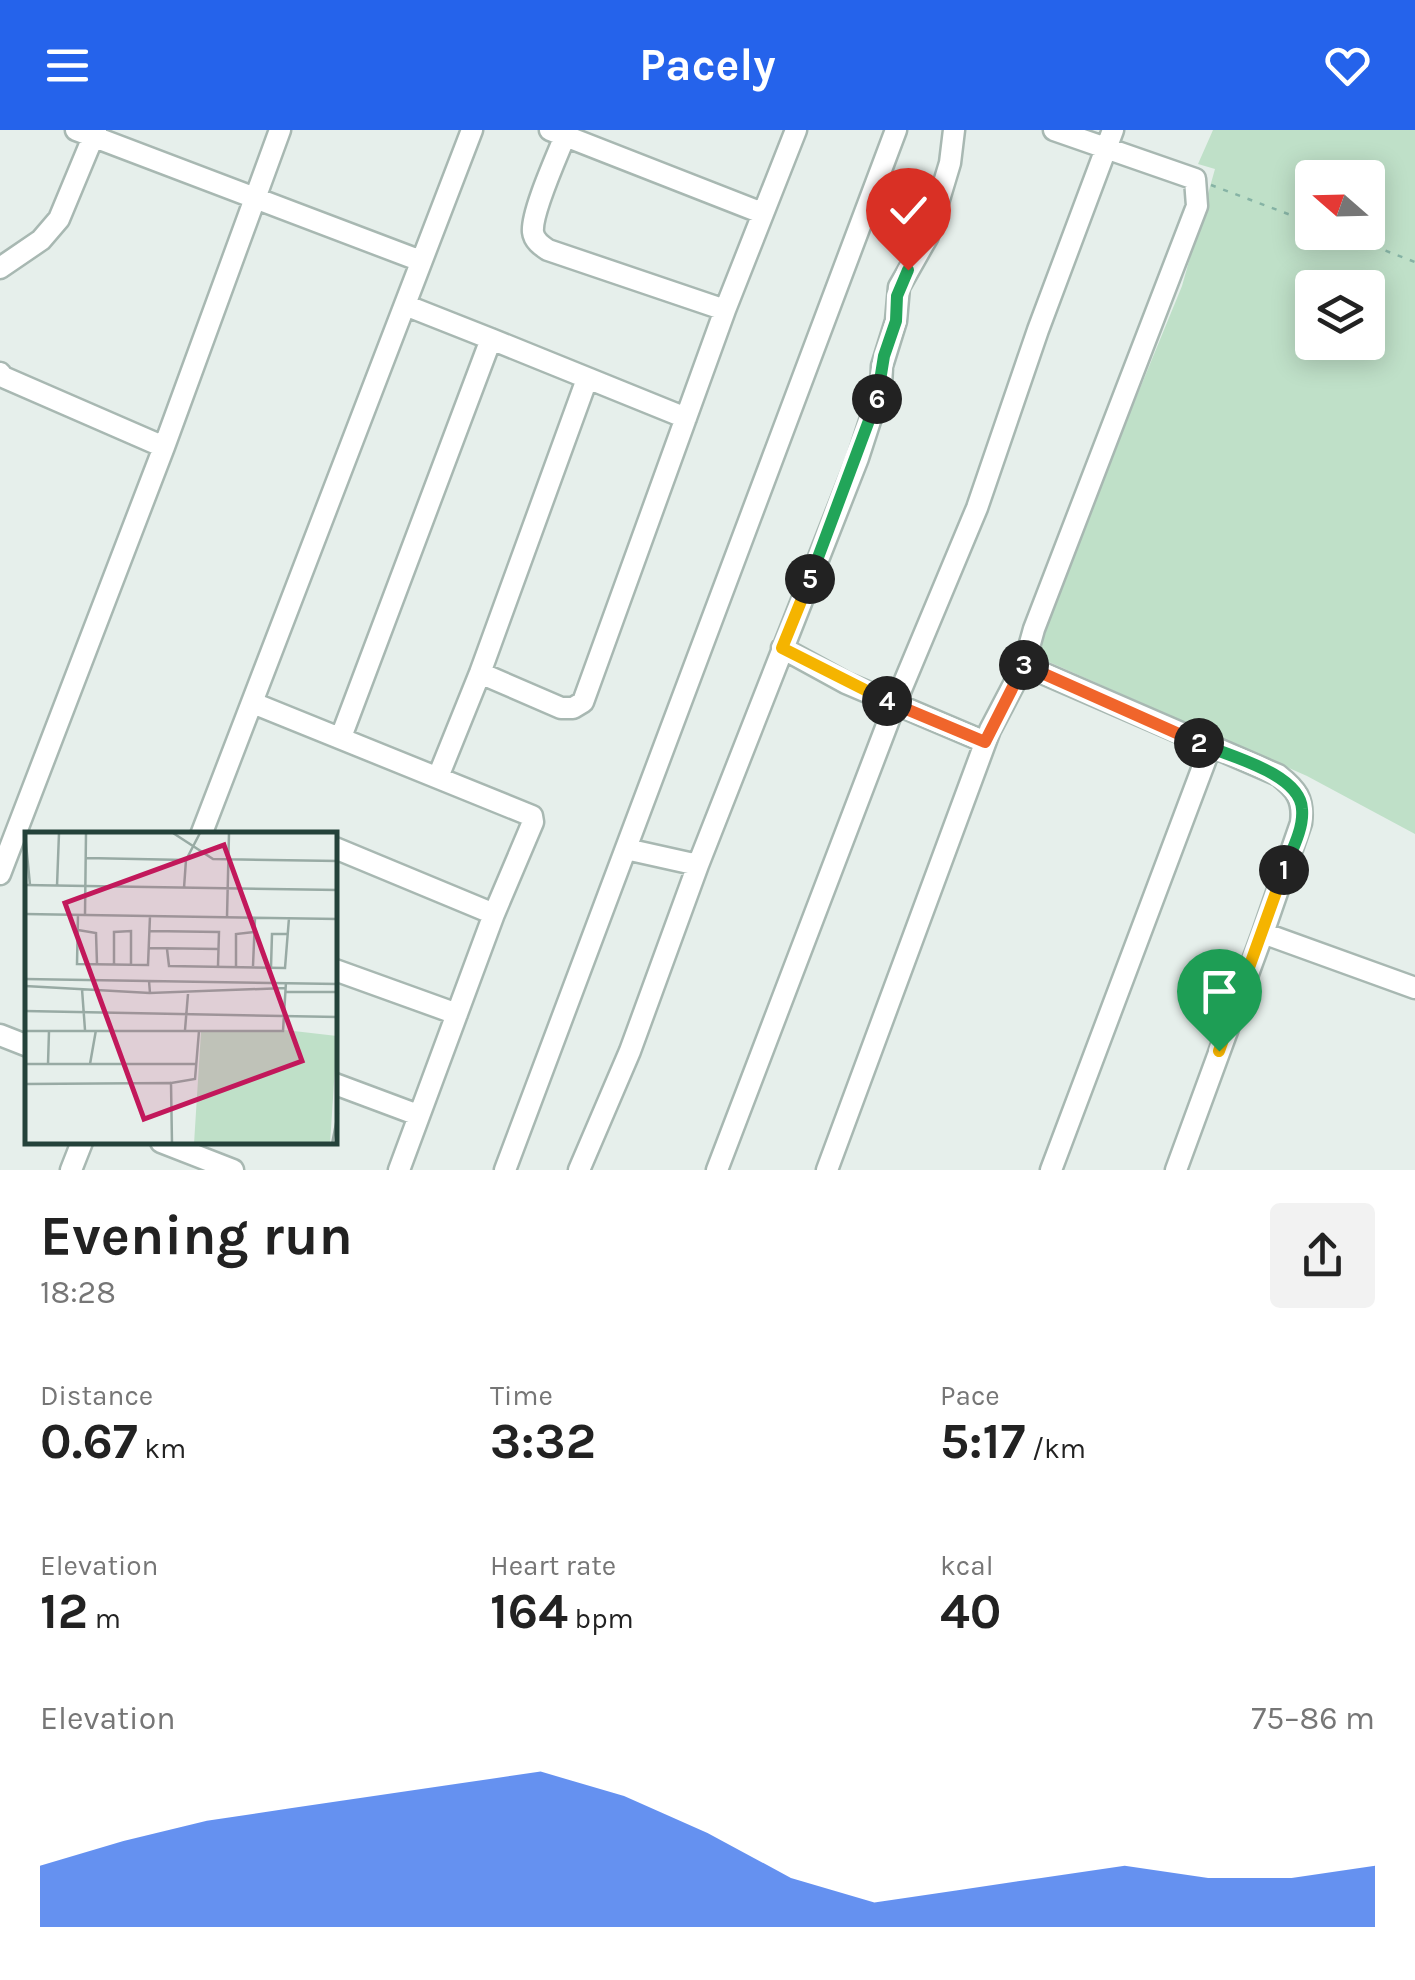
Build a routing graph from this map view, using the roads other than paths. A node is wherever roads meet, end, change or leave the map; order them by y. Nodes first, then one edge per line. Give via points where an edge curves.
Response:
1 (280, 130) edge
2 (472, 130) edge
3 (796, 130) edge
4 (896, 130) edge
5 (954, 130) edge
6 (1054, 130) edge
7 (88, 132) edge
8 (557, 133) edge
9 (1110, 139) edge
10 (254, 198) junction
11 (762, 213) junction
12 (422, 261) junction
13 (0, 268) edge
14 (405, 305) junction
15 (725, 310) junction
16 (491, 340) junction
17 (1, 378) edge
18 (586, 380) junction
19 (686, 418) junction
20 (164, 447) junction
21 (782, 648) junction
22 (1024, 665) junction
23 (480, 673) junction
24 (253, 704) junction
25 (895, 704) junction
26 (340, 736) junction
27 (985, 742) junction
28 (1210, 748) junction
29 (438, 777) junction
30 (202, 832) edge
31 (338, 849) edge
32 (626, 849) junction
33 (698, 865) junction
34 (0, 874) edge
35 (494, 914) junction
36 (1262, 932) junction
37 (338, 971) edge
38 (1415, 988) edge
39 (458, 1014) junction
40 (0, 1036) edge
41 (25, 1045) edge
42 (338, 1085) edge
43 (418, 1115) junction
44 (81, 1145) edge
45 (184, 1146) edge
46 (72, 1170) edge
47 (233, 1170) edge
48 (399, 1170) edge
49 (505, 1170) edge
50 (579, 1170) edge
51 (717, 1170) edge
52 (827, 1170) edge
53 (1051, 1170) edge
54 (1176, 1170) edge

1 - 10 street
2 - 12 street
3 - 11 street
4 - 32 street
5 - 21 street via 928,236 900,288 870,423
6 - 9 street
7 - 10 street
7 - 13 street via 59,219
8 - 11 street
8 - 15 street via 533,230 540,244
9 - 22 street via 1196,179 1197,206
9 - 25 street via 977,508
10 - 12 street
10 - 20 street
11 - 15 street
12 - 14 street
14 - 16 street
14 - 24 street
15 - 19 street
16 - 18 street
16 - 26 street
17 - 20 street
18 - 19 street
18 - 23 street
19 - 23 street via 584,702 561,708
20 - 34 street
21 - 25 street
21 - 33 street
22 - 27 street
22 - 28 street
23 - 29 street
24 - 26 street
24 - 30 street
25 - 27 street
25 - 51 street
26 - 29 street
27 - 52 street
28 - 36 street via 1278,775 1303,806
28 - 53 street
29 - 35 street via 532,816
31 - 35 street
32 - 33 street
32 - 49 street
33 - 50 street
35 - 39 street
36 - 38 street
36 - 54 street
37 - 39 street
39 - 43 street
40 - 41 street
42 - 43 street
43 - 48 street
44 - 46 street
45 - 47 street

